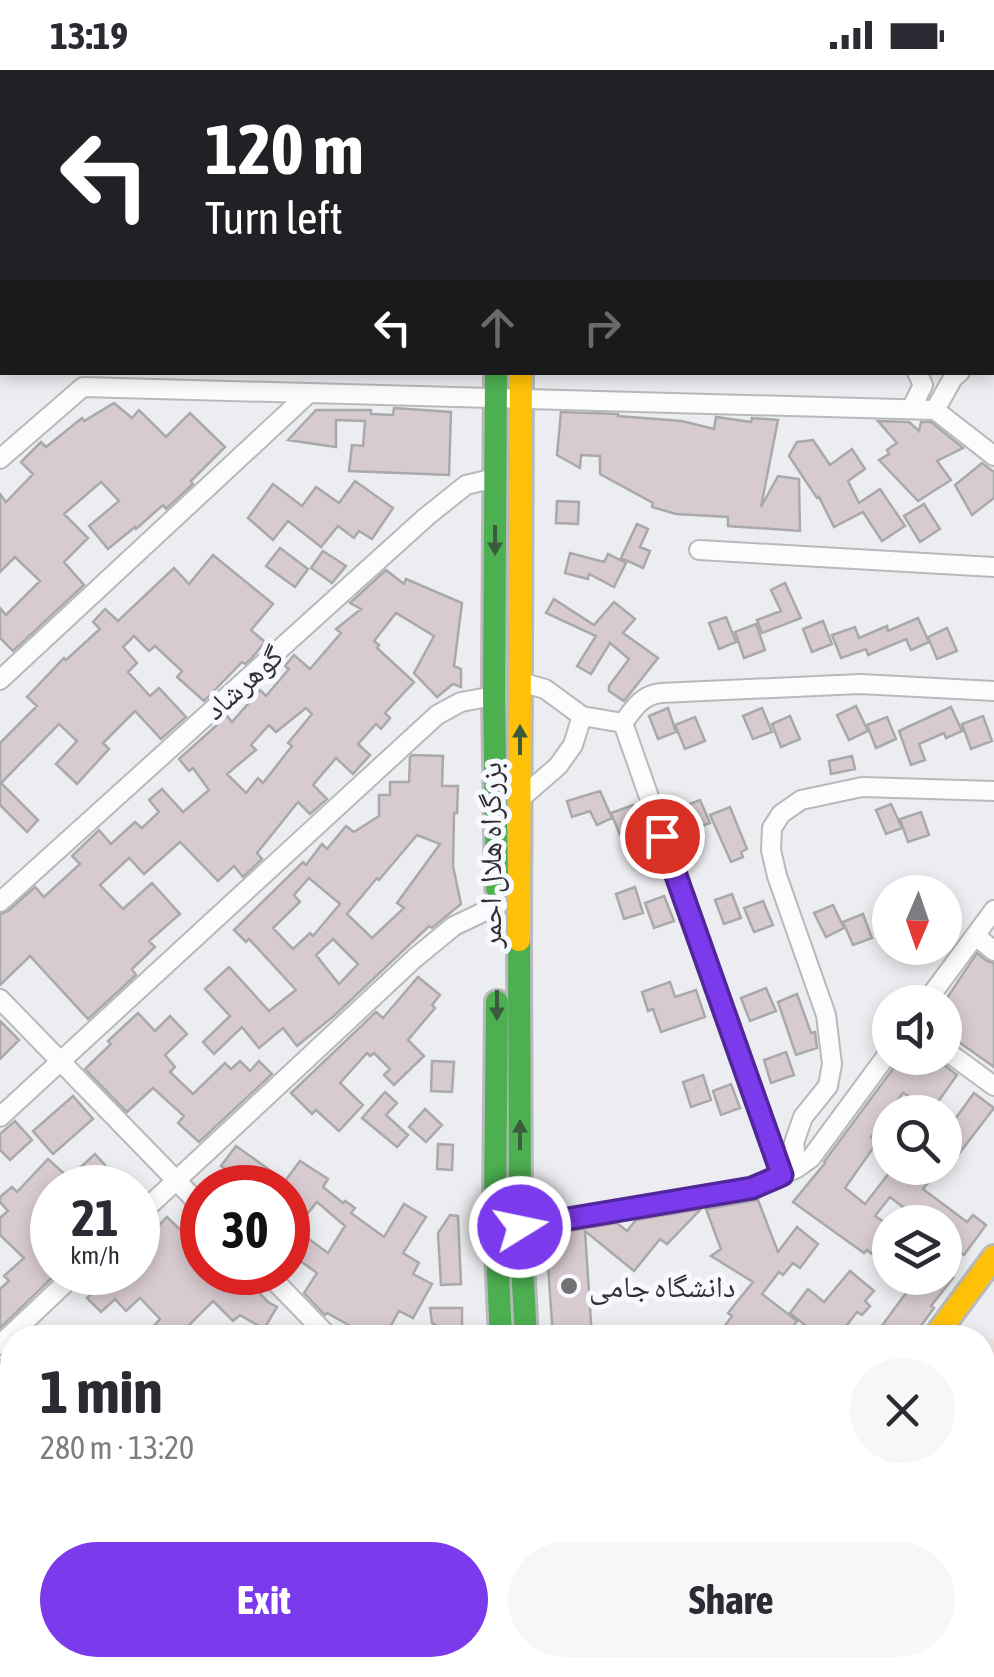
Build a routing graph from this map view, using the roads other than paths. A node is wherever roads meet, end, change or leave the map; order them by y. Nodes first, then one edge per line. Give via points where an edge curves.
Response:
1 (496, 375) edge
2 (520, 375) edge
3 (918, 375) edge
4 (956, 375) edge
5 (83, 380) edge
6 (308, 394) junction
7 (496, 397) junction
8 (520, 398) junction
9 (911, 409) junction
10 (935, 410) junction
11 (3, 451) edge
12 (994, 456) edge
13 (495, 478) junction
14 (700, 550) dead end
15 (994, 568) edge
16 (0, 680) edge
17 (521, 682) junction
18 (994, 690) edge
19 (494, 696) junction
20 (582, 716) junction
21 (623, 723) junction
22 (994, 791) edge
23 (520, 798) junction
24 (0, 902) edge
25 (498, 905) junction
26 (994, 910) edge
27 (976, 936) junction
28 (994, 951) edge
29 (939, 985) edge
30 (0, 999) edge
31 (60, 1060) junction
32 (962, 1062) edge
33 (873, 1075) edge
34 (994, 1086) edge
35 (0, 1116) edge
36 (790, 1171) junction
37 (176, 1180) junction
38 (180, 1184) edge
39 (160, 1195) edge
40 (520, 1227) junction
41 (994, 1257) edge
42 (53, 1295) edge
43 (288, 1295) edge
44 (22, 1325) edge
45 (317, 1325) edge
46 (500, 1325) edge
47 (525, 1325) edge
48 (944, 1325) edge

1 - 7 main road, بزرگراه هلال احمر
2 - 8 main road, بزرگراه هلال احمر
3 - 9 street via 923,385
4 - 10 street
5 - 6 street
5 - 11 street
6 - 7 street
6 - 16 street
7 - 8 street
7 - 13 main road, بزرگراه هلال احمر
8 - 9 street
8 - 17 main road, بزرگراه هلال احمر
9 - 10 street
10 - 12 street
13 -> 19 main road, بزرگراه هلال احمر
13 - 24 street, گوهرشاد via 466,485 426,516
14 - 15 street
17 - 20 street via 545,689
23 -> 17 main road, بزرگراه هلال احمر
18 - 21 street via 860,684 649,694
19 - 25 main road, بزرگراه هلال احمر
19 - 31 street via 437,715
20 - 21 street
20 - 23 street via 558,766
21 - 36 street
22 - 36 street via 862,786 802,800 772,828 776,876 826,1015 832,1064 828,1086 803,1118
40 -> 23 main road, بزرگراه هلال احمر
25 - 37 street via 454,926 414,958
25 -> 46 main road, بزرگراه هلال احمر
26 - 27 street
27 - 28 street
27 - 29 street
30 - 31 street
31 - 35 street
31 - 37 street
32 - 34 street
33 - 36 street via 814,1154
36 - 40 street via 752,1188
37 - 38 street
37 - 39 street
40 - 47 main road, بزرگراه هلال احمر
41 - 48 main road
42 - 44 street
43 - 45 street

